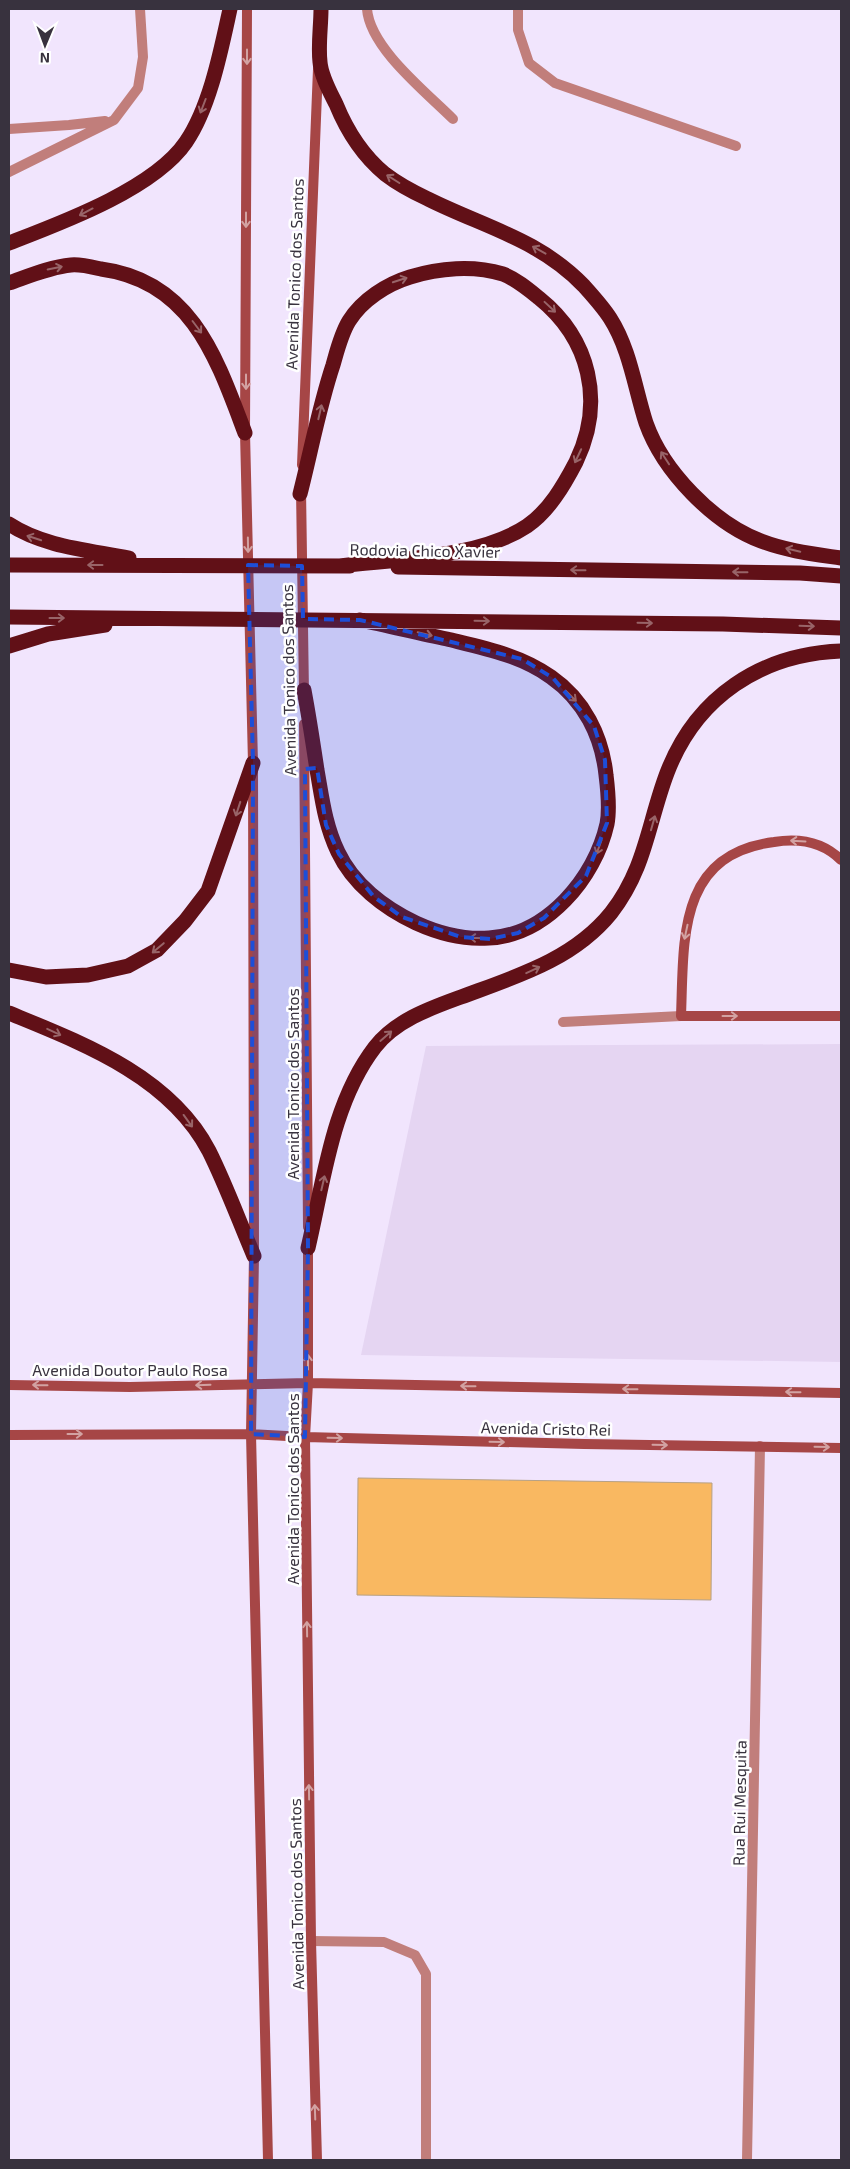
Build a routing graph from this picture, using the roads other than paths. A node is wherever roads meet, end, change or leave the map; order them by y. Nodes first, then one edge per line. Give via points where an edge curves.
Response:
1 (140, 9) edge
2 (230, 9) edge
3 (247, 9) edge
4 (321, 9) edge
5 (367, 9) edge
6 (518, 9) edge
7 (453, 119) dead end
8 (114, 120) junction
9 (9, 129) edge
10 (736, 146) dead end
11 (9, 172) edge
12 (9, 243) edge
13 (9, 283) edge
14 (246, 433) junction
15 (300, 494) junction
16 (9, 524) edge
17 (841, 558) edge
18 (9, 564) edge
19 (168, 565) junction
20 (333, 566) junction
21 (841, 576) edge
22 (9, 617) edge
23 (178, 618) junction
24 (360, 620) junction
25 (841, 628) edge
26 (9, 646) edge
27 (841, 651) edge
28 (304, 690) junction
29 (253, 763) junction
30 (841, 860) edge
31 (9, 970) edge
32 (9, 1013) edge
33 (681, 1016) junction
34 (841, 1016) edge
35 (563, 1022) dead end
36 (308, 1248) junction
37 (254, 1256) junction
38 (251, 1383) junction
39 (308, 1383) junction
40 (9, 1385) edge
41 (841, 1393) edge
42 (9, 1434) edge
43 (251, 1434) junction
44 (305, 1438) junction
45 (760, 1446) junction
46 (841, 1448) edge
47 (311, 1941) junction
48 (268, 2160) edge
49 (317, 2160) edge
50 (426, 2160) edge
51 (747, 2160) edge

1 - 8 street via 143,57 138,88
2 -> 12 highway via 218,62 202,109 186,142 161,168 122,192 73,219
3 -> 14 main road, Avenida Tonico dos Santos
4 - 15 main road, Avenida Tonico dos Santos
17 -> 4 highway via 796,552 760,541 728,524 704,505 680,480 647,425 624,348 611,318 569,271 536,248 411,190 386,174 360,150 344,123 320,63
5 - 7 street via 368,19 385,51
6 - 10 street via 518,30 529,63 555,83
8 - 9 street
8 - 11 street
13 -> 14 highway via 72,265 114,270 148,282 175,303 198,328 221,370
14 -> 29 main road, Avenida Tonico dos Santos
15 -> 20 highway via 341,338 349,320 392,283 448,269 478,269 504,274 552,309 584,357 591,386 591,416 582,450 551,502 527,526 463,551
15 - 28 main road, Avenida Tonico dos Santos
19 -> 16 highway via 52,543 24,534
19 -> 18 highway, Rodovia Chico Xavier
19 - 20 highway, Rodovia Chico Xavier
21 -> 20 highway, Rodovia Chico Xavier
22 -> 23 highway
23 - 24 highway
23 - 26 highway via 48,634
24 -> 25 highway
24 -> 28 highway via 522,659 553,678 576,700 594,726 605,760 608,792 607,823 586,876 544,918 518,932 490,938 461,938 402,916 374,897 353,876 326,825
36 -> 27 highway via 337,1123 348,1094 377,1044 401,1023 424,1011 527,973 562,956 587,937 610,914 632,881 646,846 667,773 681,742 704,710 735,683 771,664 819,651
28 - 36 main road, Avenida Tonico dos Santos
29 -> 31 highway via 208,891 157,950 128,966 88,975 46,976
29 - 37 main road, Avenida Tonico dos Santos
30 -> 33 main road via 833,852 810,842 783,840 754,844 731,854 712,868 699,887 688,920
32 -> 37 highway via 119,1063 158,1089 178,1109 208,1149
33 -> 34 main road
33 - 35 street
39 -> 36 main road, Avenida Tonico dos Santos
37 - 38 main road, Avenida Tonico dos Santos
38 - 39 main road
38 -> 40 main road, Avenida Doutor Paulo Rosa via 130,1387
38 - 43 main road, Avenida Tonico dos Santos
41 -> 39 main road
39 - 44 main road, Avenida Tonico dos Santos
42 -> 43 main road
43 - 44 main road, Avenida Cristo Rei
43 - 48 main road, Avenida Tonico dos Santos
44 -> 45 main road, Avenida Cristo Rei
47 -> 44 main road, Avenida Tonico dos Santos
45 -> 46 main road, Avenida Cristo Rei
45 - 51 street, Rua Rui Mesquita
49 -> 47 main road, Avenida Tonico dos Santos
47 - 50 street via 384,1942 415,1955 426,1974

